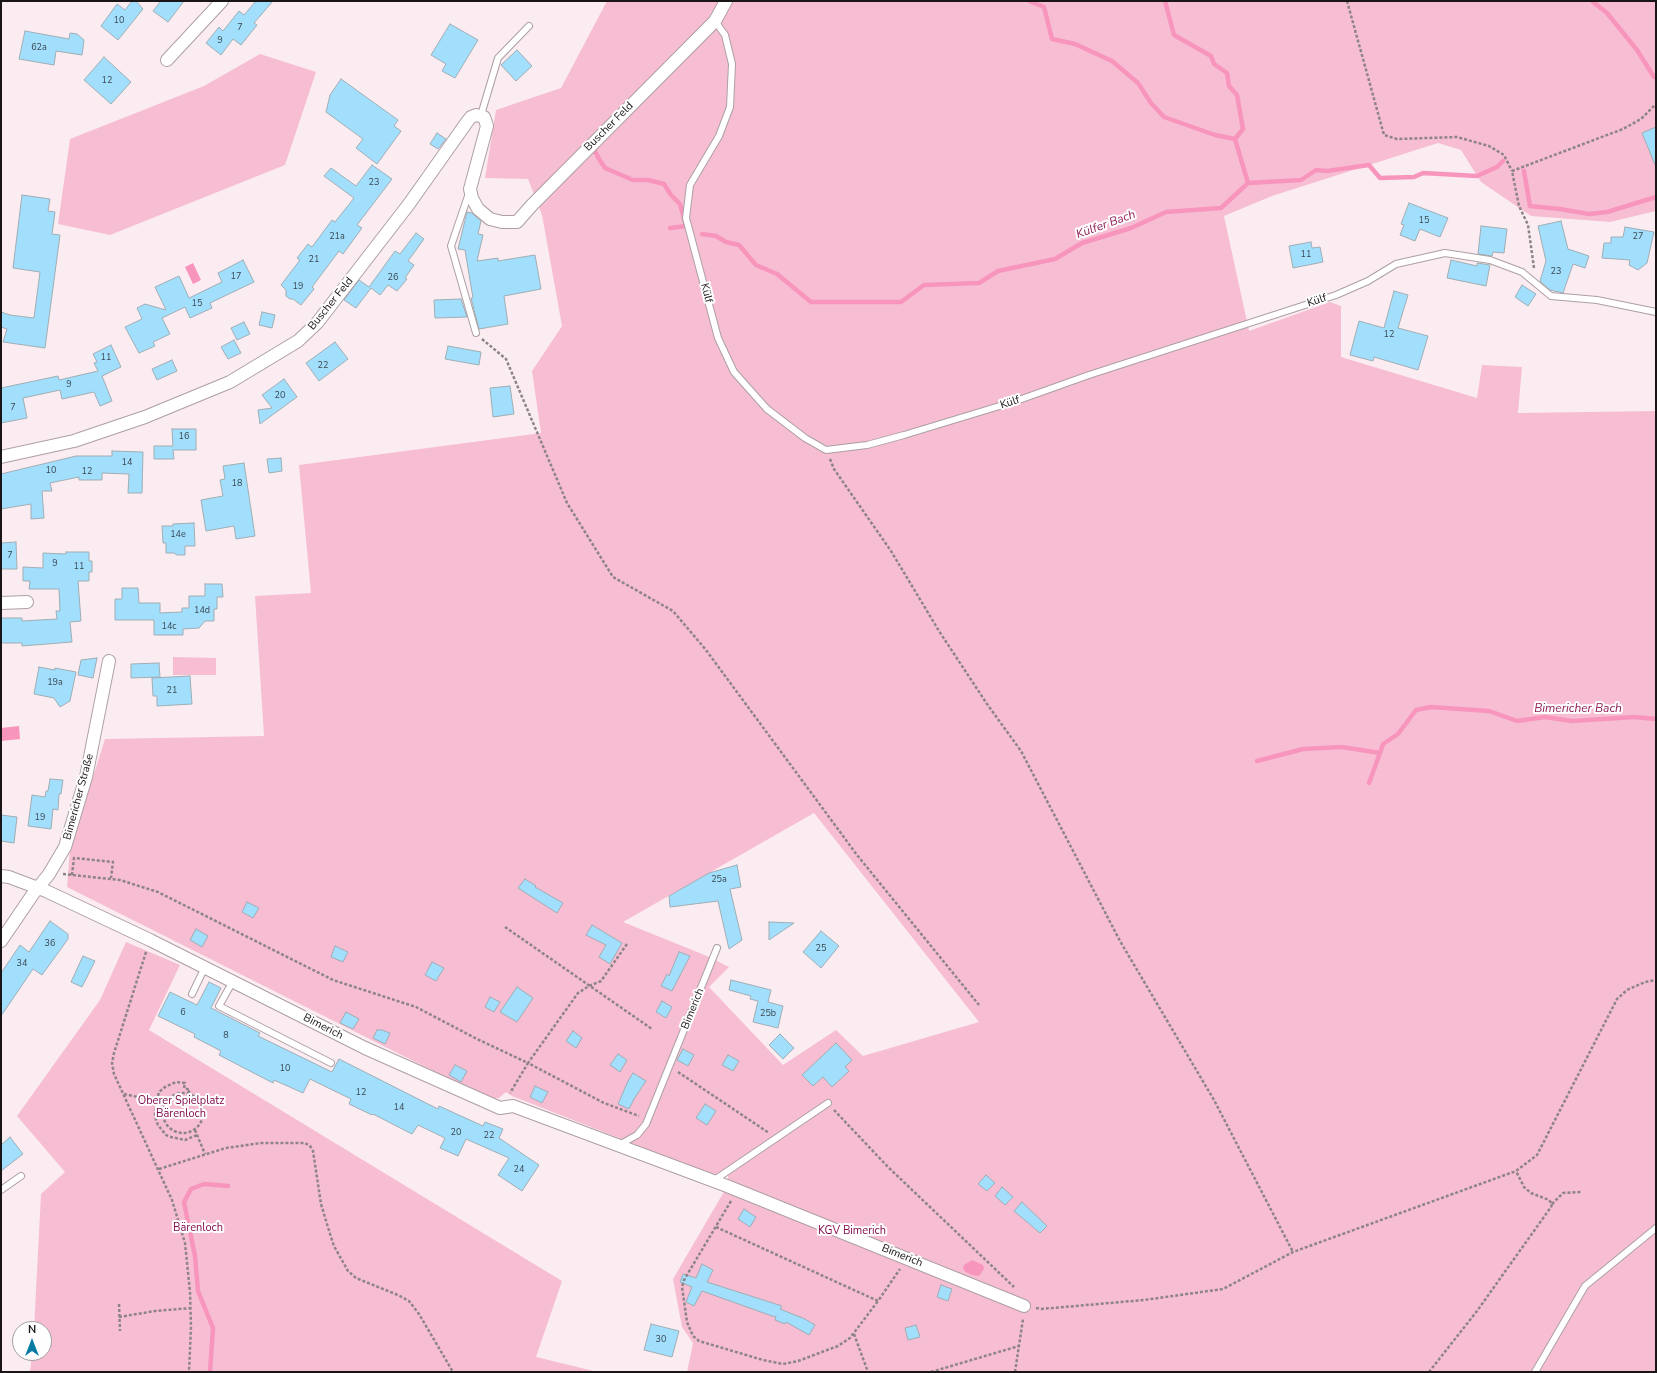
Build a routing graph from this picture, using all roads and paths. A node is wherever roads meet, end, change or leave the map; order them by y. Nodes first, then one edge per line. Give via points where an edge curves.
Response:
1 (222, 1) edge
2 (726, 1) edge
3 (1347, 1) edge
4 (714, 21) junction
5 (529, 26) dead end
6 (167, 60) dead end
7 (1656, 104) edge
8 (481, 115) junction
9 (1512, 171) junction
10 (470, 189) junction
11 (1536, 283) junction
12 (1656, 312) edge
13 (476, 333) joint
14 (826, 450) junction
15 (1, 457) edge
16 (27, 602) dead end
17 (1, 603) edge
18 (109, 661) dead end
19 (49, 874) junction
20 (72, 875) junction
21 (1, 876) edge
22 (111, 878) junction
23 (38, 887) junction
24 (505, 926) dead end
25 (150, 940) junction
26 (1, 941) edge
27 (627, 944) dead end
28 (717, 948) dead end
29 (205, 967) junction
30 (1656, 980) edge
31 (233, 981) junction
32 (589, 986) junction
33 (192, 994) dead end
34 (979, 1005) dead end
35 (652, 1029) dead end
36 (331, 1063) dead end
37 (528, 1063) junction
38 (670, 1066) junction
39 (188, 1093) junction
40 (124, 1094) junction
41 (509, 1094) dead end
42 (157, 1100) junction
43 (165, 1103) junction
44 (828, 1103) joint
45 (648, 1119) junction
46 (194, 1130) junction
47 (197, 1135) junction
48 (777, 1138) junction
49 (616, 1146) junction
50 (205, 1154) junction
51 (158, 1169) junction
52 (1516, 1171) junction
53 (21, 1176) dead end
54 (713, 1181) junction
55 (1, 1190) edge
56 (737, 1190) junction
57 (1581, 1192) dead end
58 (1552, 1204) junction
59 (716, 1227) junction
60 (1656, 1228) edge
61 (1293, 1252) junction
62 (908, 1258) junction
63 (878, 1301) junction
64 (119, 1304) dead end
65 (1024, 1306) junction
66 (191, 1308) junction
67 (119, 1318) junction
68 (120, 1331) dead end
69 (853, 1333) junction
70 (1019, 1346) junction
71 (189, 1372) edge
72 (453, 1372) edge
73 (868, 1372) edge
74 (931, 1372) edge
75 (1015, 1372) edge
76 (1430, 1372) edge
77 (1535, 1372) edge

1 - 6 street
2 - 4 street
3 - 9 path via 1384,136 1396,139 1456,137 1489,146 1504,155
4 - 10 street, Buscher Feld via 517,222 490,219 478,209
4 - 14 lane, Külf via 725,36 732,64 730,107 719,136 690,185 686,218 688,226 718,338 734,372 767,409 805,438
5 - 8 lane via 498,58
7 - 9 path via 1641,119 1623,129
8 - 10 street via 487,126
8 - 15 street, Buscher Feld via 471,117 409,204 317,324 298,341 230,382 167,408 74,441
9 - 11 path via 1519,206 1528,225
10 - 13 lane via 451,246
11 - 12 lane, Külf via 1551,296 1597,300
11 - 14 lane, Külf via 1522,272 1490,260 1445,253 1396,264 1368,281 1336,295 1016,401 866,445
13 - 34 path via 506,359 567,503 613,577 673,611 706,650 858,855
14 - 61 path via 834,469 891,551 987,704 1021,751 1120,941 1214,1100
16 - 17 street
18 - 19 street, Bimericher Straße via 82,795 65,847
19 - 20 path
19 - 23 street, Bimericher Straße
20 - 22 path
20 - 22 path via 74,858 113,862
21 - 23 street
22 - 37 path via 158,892 333,980 416,1007
23 - 25 street, Bimerich
23 - 26 street, Bimericher Straße
24 - 32 path
25 - 29 street, Bimerich
25 - 40 path via 112,1063 114,1074
27 - 32 path via 601,981
28 - 38 lane, Bimerich
29 - 31 street, Bimerich
29 - 33 lane
30 - 52 path via 1627,990 1617,1000 1537,1156
31 - 36 lane via 219,1006
31 - 49 street, Bimerich via 365,1048 500,1108 512,1106
32 - 35 path
32 - 37 path via 578,993
37 - 41 path
37 - 45 path via 604,1103
38 - 45 lane, Bimerich
38 - 48 path
39 - 42 path via 190,1090 184,1088 185,1083 176,1082 165,1086 159,1092
39 - 43 path via 175,1094
39 - 46 path via 200,1101 204,1113 200,1126
40 - 42 path
40 - 51 path
42 - 43 path
42 - 47 path via 156,1120 166,1135 185,1140
43 - 46 path via 163,1116 169,1128 182,1134
44 - 48 lane
44 - 65 path via 888,1167 1018,1290
45 - 49 lane, Bimerich via 637,1135
46 - 47 path
47 - 50 path
48 - 54 lane
49 - 54 street, Bimerich
50 - 51 path
50 - 72 path via 261,1143 305,1143 310,1146 313,1151 321,1204 330,1234 348,1271 356,1278 409,1301
51 - 66 path via 172,1200 184,1243
52 - 58 path via 1524,1188
52 - 61 path
53 - 55 lane
54 - 56 street, Bimerich
56 - 59 path
56 - 62 street, Bimerich
57 - 58 path via 1563,1193
58 - 76 path via 1477,1311
59 - 63 path
59 - 69 path via 682,1287 687,1322 693,1336 699,1341 783,1364 838,1346
60 - 77 lane via 1585,1286
61 - 65 path via 1223,1289 1144,1300 1041,1309
62 - 63 path
62 - 65 street, Bimerich
63 - 69 path
64 - 67 path
65 - 70 path
66 - 67 path via 155,1310
66 - 71 path
67 - 68 path
69 - 73 path
70 - 74 path
70 - 75 path

